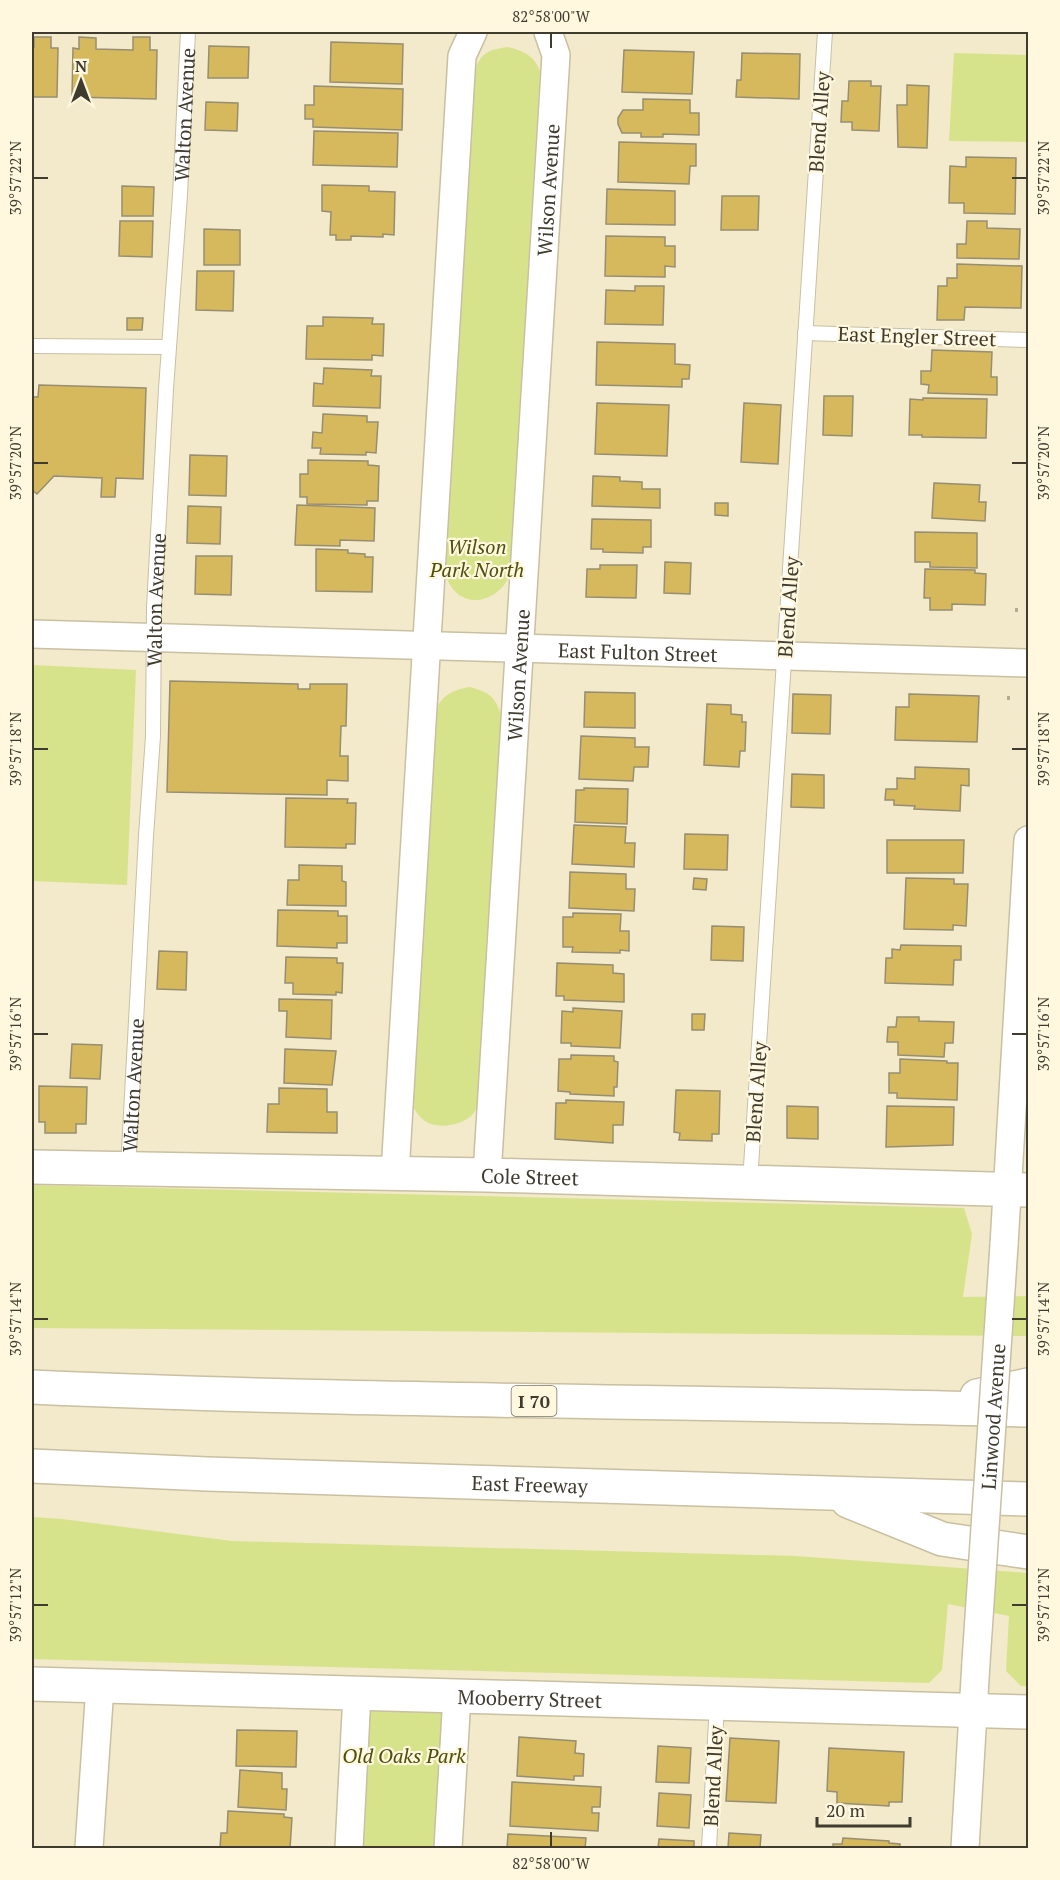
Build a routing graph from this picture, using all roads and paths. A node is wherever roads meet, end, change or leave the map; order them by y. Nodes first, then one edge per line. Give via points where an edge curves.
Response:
1 (188, 32) edge
2 (473, 32) edge
3 (548, 32) edge
4 (825, 32) edge
5 (806, 333) junction
6 (1029, 340) edge
7 (32, 346) edge
8 (168, 347) junction
9 (32, 634) edge
10 (155, 637) junction
11 (425, 646) junction
12 (520, 647) junction
13 (784, 656) junction
14 (1029, 663) edge
15 (1029, 840) edge
16 (32, 1167) edge
17 (128, 1169) junction
18 (395, 1173) junction
19 (487, 1175) junction
20 (750, 1182) junction
21 (1018, 1190) edge
22 (1029, 1385) edge
23 (32, 1387) edge
24 (926, 1407) junction
25 (1029, 1410) edge
26 (32, 1466) edge
27 (827, 1493) junction
28 (1029, 1499) edge
29 (1029, 1552) edge
30 (32, 1684) edge
31 (100, 1686) junction
32 (357, 1694) junction
33 (457, 1696) junction
34 (717, 1704) junction
35 (974, 1711) junction
36 (1029, 1712) edge
37 (89, 1848) edge
38 (349, 1848) edge
39 (448, 1848) edge
40 (709, 1848) edge
41 (965, 1848) edge

1 - 8 lane, Walton Avenue
2 - 11 street via 462,56
3 - 12 street, Wilson Avenue via 556,55
4 - 5 lane, Blend Alley
5 - 6 lane, East Engler Street
5 - 13 lane, Blend Alley
7 - 8 lane
8 - 10 lane, Walton Avenue
9 - 10 street, East Fulton Street
10 - 11 street, East Fulton Street
10 - 17 lane, Walton Avenue via 153,736
11 - 12 street, East Fulton Street
11 - 18 street
12 - 13 street, East Fulton Street
12 - 19 street, Wilson Avenue
13 - 14 street, East Fulton Street
13 - 20 lane, Blend Alley
15 - 21 street, Linwood Avenue
16 - 17 main road, Cole Street
17 - 18 main road, Cole Street
18 - 19 main road, Cole Street
19 - 20 main road, Cole Street
20 - 21 main road, Cole Street
21 - 35 street, Linwood Avenue, bridge via 1004,1245
22 - 24 main road
23 - 24 main road, I 70 via 472,1400
24 - 25 main road, I 70
26 - 27 main road, East Freeway
27 - 28 main road, East Freeway
27 - 29 main road via 942,1539
30 - 31 main road, Mooberry Street
31 - 32 main road, Mooberry Street
31 - 37 street
32 - 33 main road, Mooberry Street
32 - 38 street
33 - 34 main road, Mooberry Street
33 - 39 street
34 - 35 main road, Mooberry Street
34 - 40 lane, Blend Alley
35 - 36 main road, Mooberry Street
35 - 41 street, Linwood Avenue

